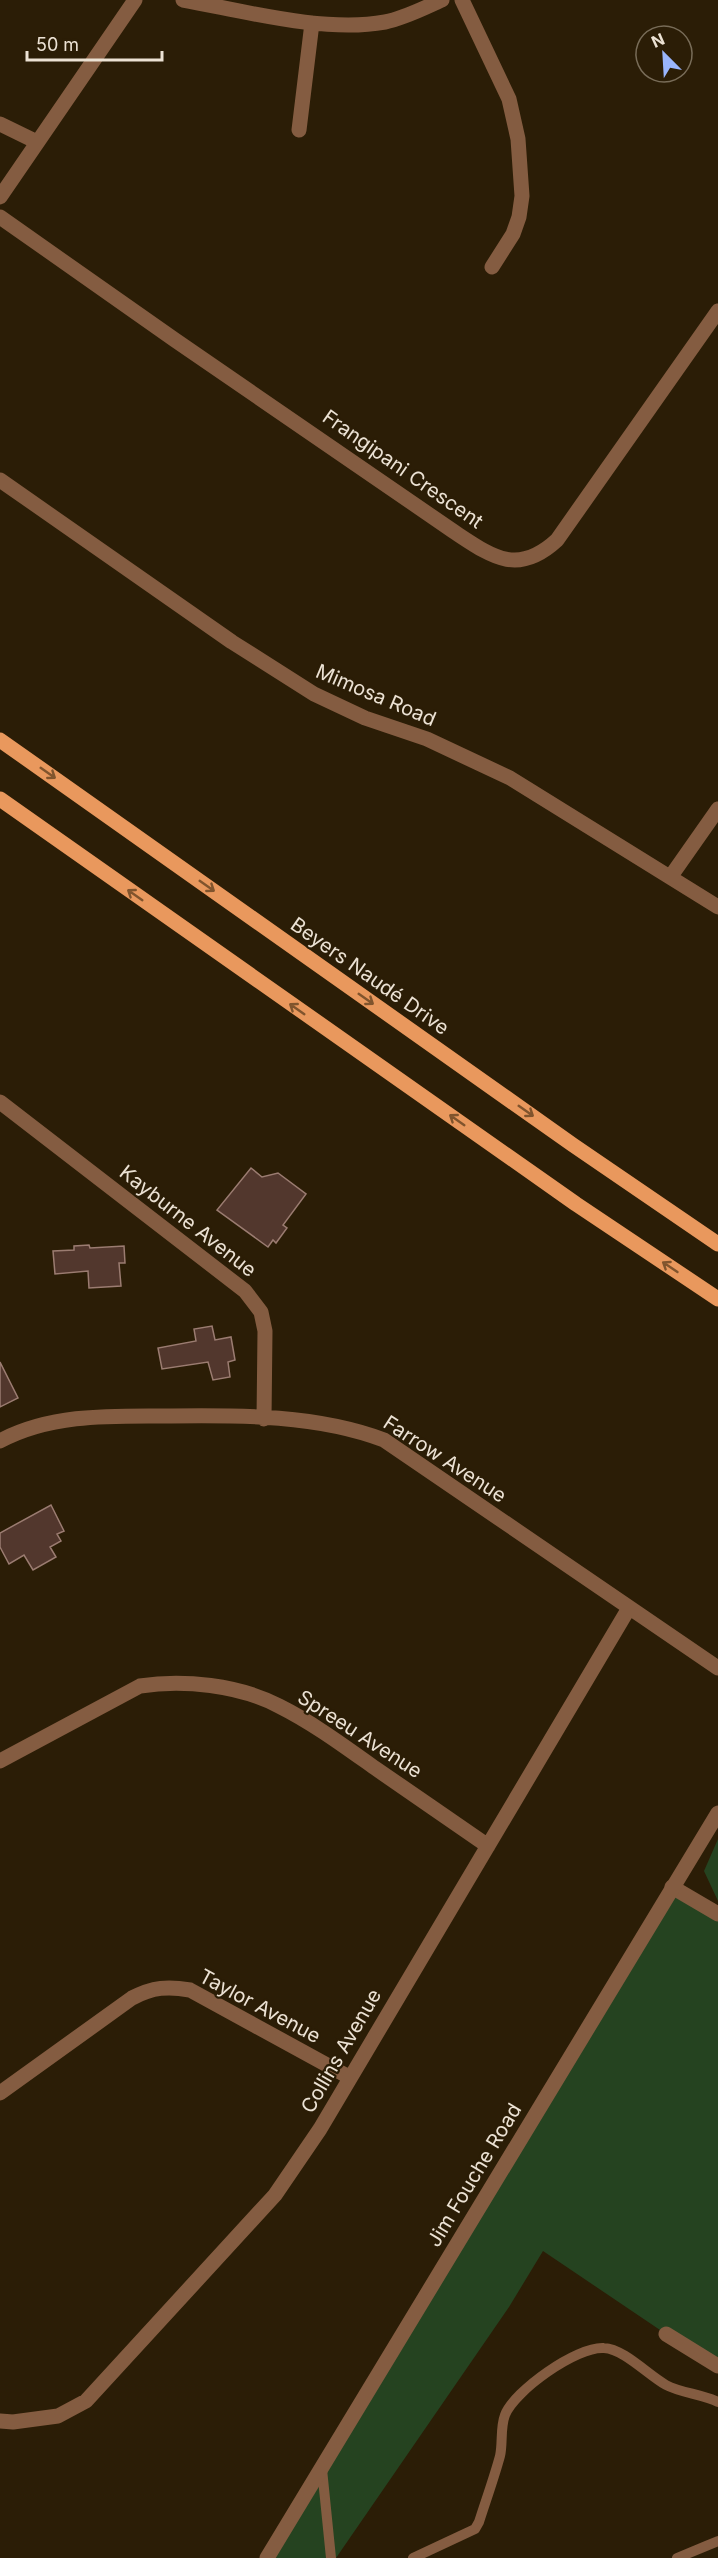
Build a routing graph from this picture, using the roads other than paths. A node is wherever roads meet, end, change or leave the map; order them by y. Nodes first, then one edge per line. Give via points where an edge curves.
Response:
1 (135, 0) edge
2 (183, 0) edge
3 (442, 0) edge
4 (462, 0) edge
5 (312, 23) junction
6 (0, 124) edge
7 (299, 130) dead end
8 (37, 142) junction
9 (0, 197) edge
10 (0, 217) edge
11 (492, 267) dead end
12 (718, 311) edge
13 (0, 480) edge
14 (0, 740) edge
15 (0, 799) edge
16 (718, 809) edge
17 (671, 876) junction
18 (718, 907) edge
19 (0, 1102) edge
20 (718, 1244) edge
21 (718, 1299) edge
22 (264, 1419) junction
23 (0, 1441) edge
24 (629, 1608) junction
25 (718, 1668) edge
26 (0, 1761) edge
27 (718, 1813) edge
28 (488, 1846) junction
29 (672, 1887) junction
30 (718, 1914) edge
31 (349, 2077) junction
32 (0, 2093) edge
33 (666, 2334) dead end
34 (718, 2366) edge
35 (718, 2402) edge
36 (0, 2421) edge
37 (322, 2469) junction
38 (718, 2541) edge
39 (267, 2558) edge
40 (331, 2558) edge
41 (413, 2558) edge
42 (676, 2558) edge

1 - 8 street
2 - 5 street
3 - 5 street via 386,22
4 - 11 street via 509,99 518,139 522,196 519,217
5 - 7 street
6 - 8 street
8 - 9 street
10 - 12 street, Frangipani Crescent via 453,531 503,560 531,558 544,553 557,540
13 - 17 street, Mimosa Road via 232,642 314,694 365,718 427,739 510,778
14 -> 20 main road, Beyers Naudé Drive
21 -> 15 main road via 576,1204
16 - 17 street
17 - 18 street, Mimosa Road
19 - 22 street, Kayburne Avenue via 245,1291 261,1312 265,1331
22 - 23 street, Farrow Avenue via 216,1415 107,1416 35,1426
22 - 24 street, Farrow Avenue via 337,1425 384,1440
24 - 25 street, Farrow Avenue
24 - 28 street, Collins Avenue
26 - 28 street, Spreeu Avenue via 140,1686 190,1683 277,1704
27 - 29 street, Jim Fouche Road
28 - 31 street, Collins Avenue
29 - 30 street
29 - 37 street, Jim Fouche Road
31 - 32 street, Taylor Avenue via 190,1990 156,1987 132,1998
31 - 36 street, Collins Avenue via 303,2156 275,2195 86,2400 58,2416
33 - 34 street
35 - 41 lane via 666,2385 616,2351 592,2348 574,2356 536,2381 504,2416 500,2455 475,2529
37 - 39 street, Jim Fouche Road
37 - 40 lane
38 - 42 lane

